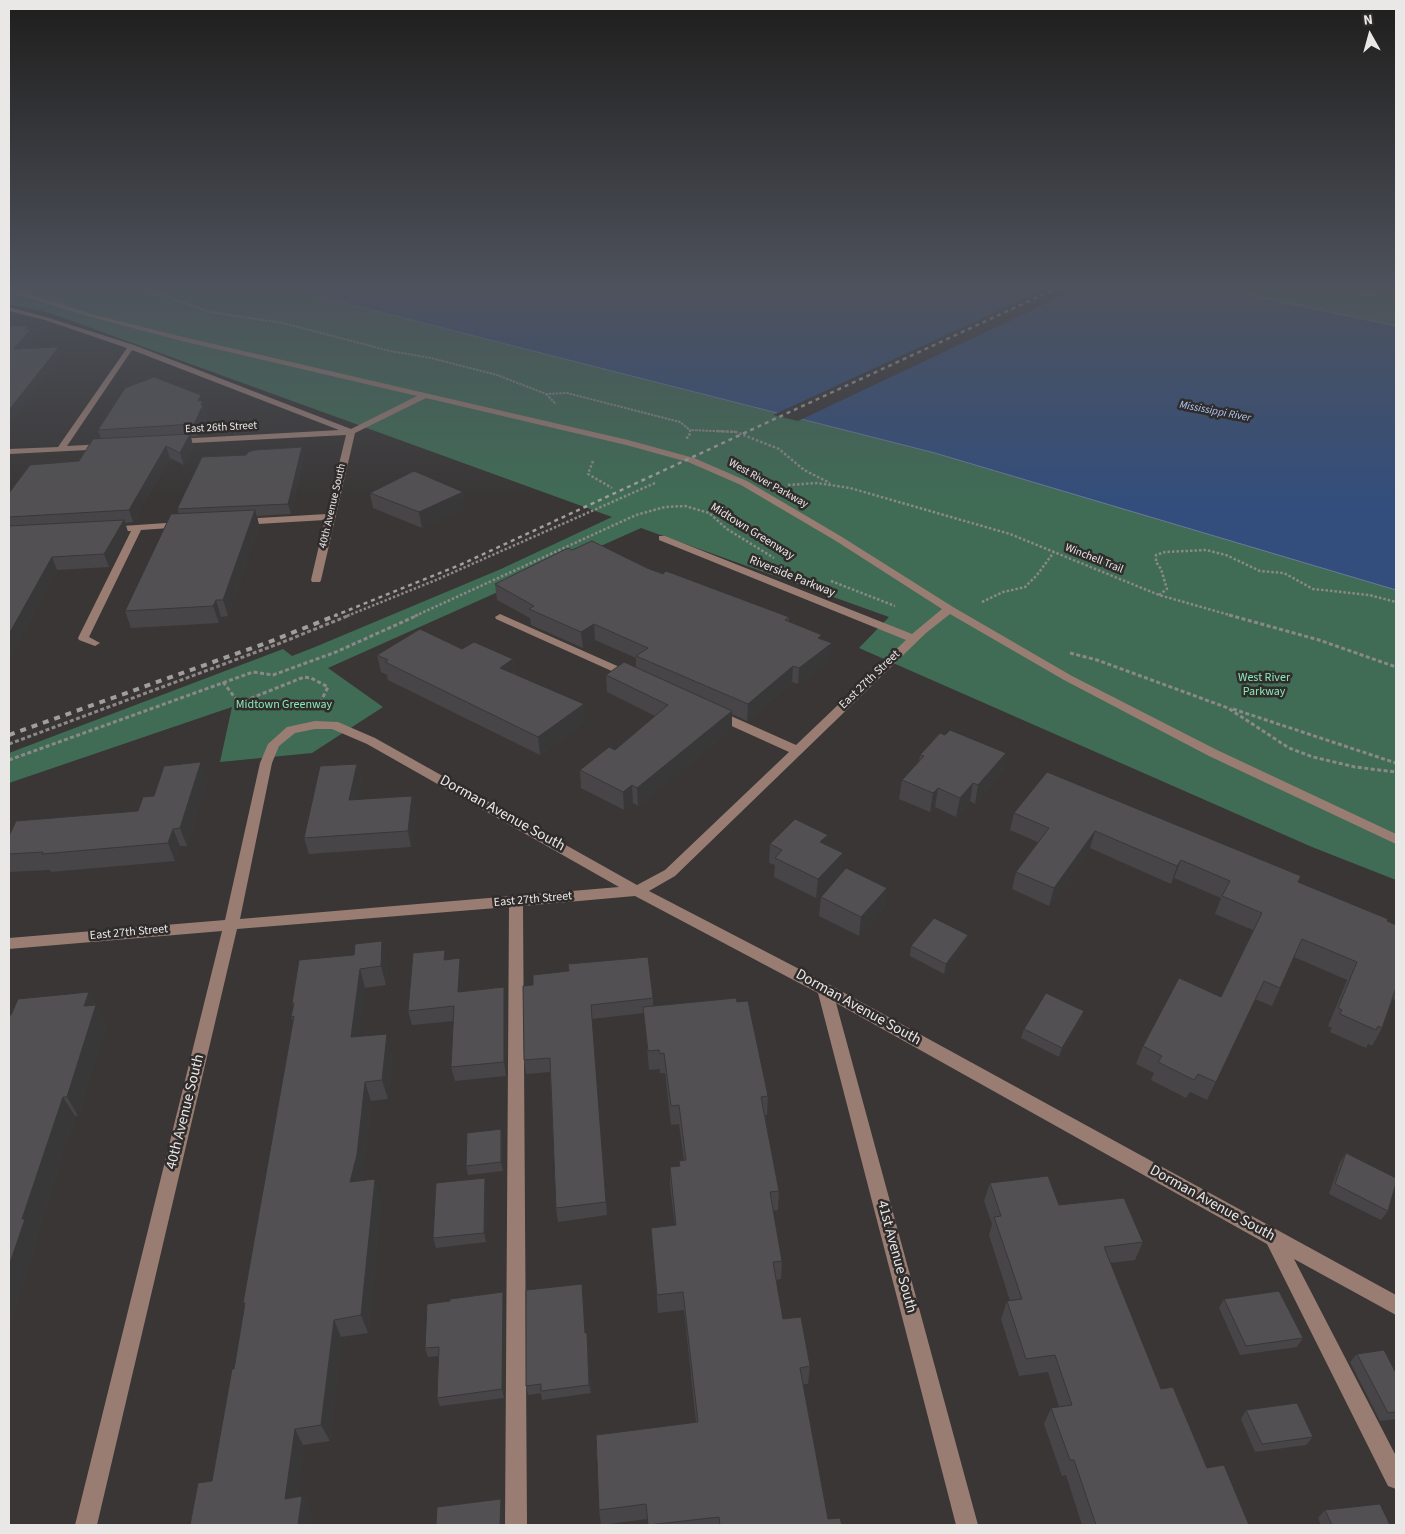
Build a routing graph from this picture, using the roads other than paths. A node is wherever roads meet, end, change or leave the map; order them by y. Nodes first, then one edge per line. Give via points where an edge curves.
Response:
1 (122, 360) edge
2 (164, 360) edge
3 (272, 360) edge
4 (426, 395) junction
5 (351, 432) junction
6 (167, 443) edge
7 (109, 446) edge
8 (61, 449) junction
9 (9, 452) edge
10 (330, 517) junction
11 (234, 522) edge
12 (196, 524) edge
13 (138, 527) junction
14 (98, 529) edge
15 (662, 538) dead end
16 (316, 580) dead end
17 (949, 610) junction
18 (500, 617) dead end
19 (914, 638) junction
20 (95, 643) dead end
21 (636, 678) edge
22 (708, 710) edge
23 (315, 725) joint
24 (798, 751) junction
25 (1396, 839) edge
26 (637, 891) junction
27 (516, 901) junction
28 (232, 924) junction
29 (9, 943) edge
30 (825, 989) junction
31 (1274, 1238) junction
32 (1396, 1305) edge
33 (1396, 1478) edge
34 (86, 1525) edge
35 (516, 1525) edge
36 (966, 1525) edge

1 - 8 street
2 - 5 street
3 - 4 street, West River Parkway
4 - 5 street, East 26th Street
4 - 17 street, West River Parkway via 628,442 706,466 744,483 839,538
5 - 6 street, East 26th Street
5 - 10 street, 40th Avenue South
7 - 8 street
8 - 9 street
10 - 11 street
10 - 16 street, 40th Avenue South
12 - 13 street
13 - 14 street
13 - 20 street via 83,638
15 - 19 street, Riverside Parkway
17 - 19 street, East 27th Street
17 - 25 street, West River Parkway via 1068,678 1213,753
18 - 21 street
19 - 24 street, East 27th Street
22 - 24 street
23 - 26 street, Dorman Avenue South via 334,725 371,741
23 - 28 street, 40th Avenue South via 291,730 274,744 266,763
24 - 26 street, East 27th Street via 670,873
26 - 27 street, East 27th Street
26 - 30 street, Dorman Avenue South
27 - 28 street, East 27th Street
27 - 35 street
28 - 29 street, East 27th Street
28 - 34 street, 40th Avenue South
30 - 31 street, Dorman Avenue South
30 - 36 street, 41st Avenue South
31 - 32 street, Dorman Avenue South
31 - 33 street

